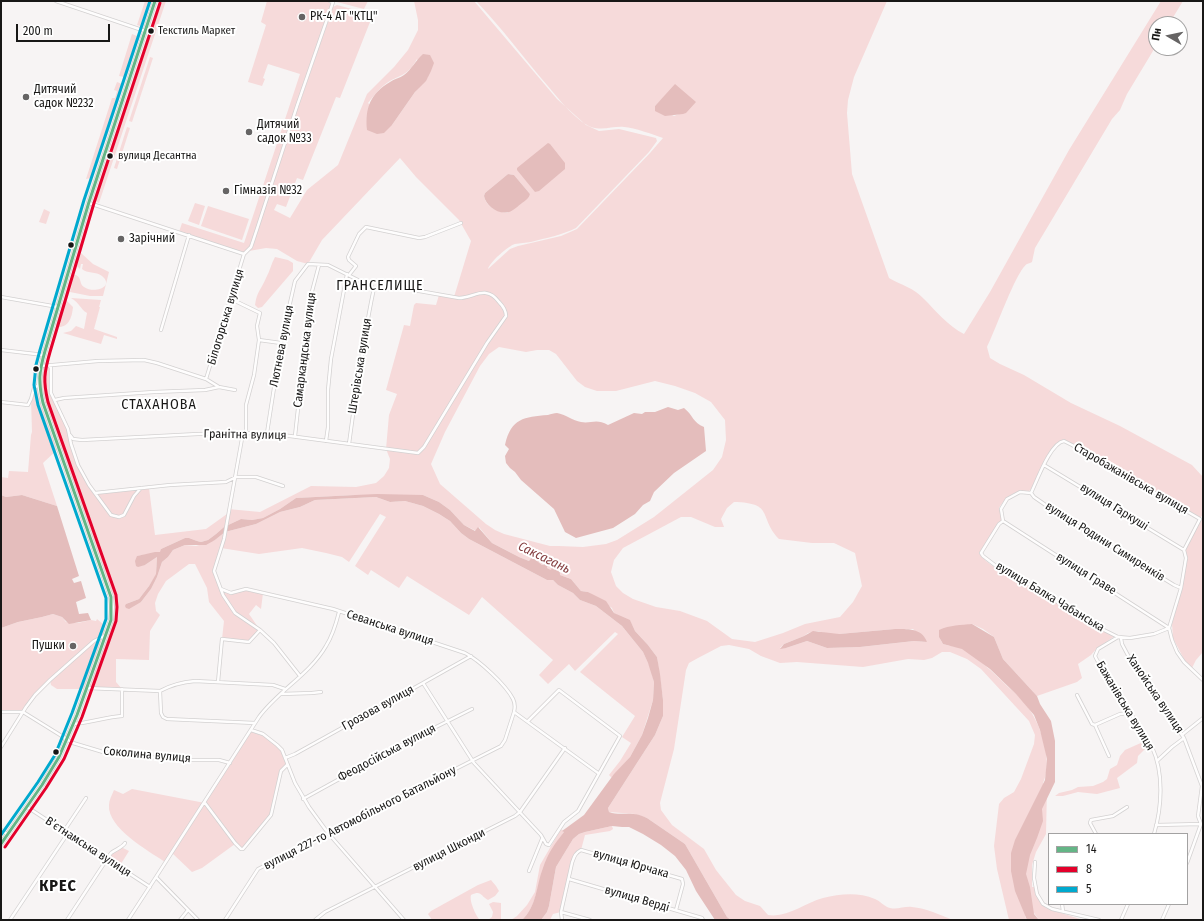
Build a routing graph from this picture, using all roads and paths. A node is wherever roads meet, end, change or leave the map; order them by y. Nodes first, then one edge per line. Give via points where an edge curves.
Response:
1 (56, 1) edge
2 (155, 1) edge
3 (330, 1) edge
4 (145, 32) junction
5 (88, 202) junction
6 (461, 223) dead end
7 (189, 235) junction
8 (244, 254) junction
9 (318, 265) junction
10 (348, 275) junction
11 (374, 288) junction
12 (1, 296) edge
13 (231, 299) junction
14 (58, 307) junction
15 (161, 330) dead end
16 (259, 340) junction
17 (281, 343) junction
18 (1, 350) edge
19 (44, 355) junction
20 (49, 365) junction
21 (41, 366) junction
22 (206, 379) junction
23 (39, 385) junction
24 (219, 387) junction
25 (235, 390) dead end
26 (55, 400) junction
27 (1, 402) edge
28 (245, 433) junction
29 (267, 433) junction
30 (70, 435) junction
31 (295, 436) junction
32 (326, 441) junction
33 (349, 444) junction
34 (1044, 466) junction
35 (236, 477) junction
36 (284, 486) dead end
37 (141, 488) junction
38 (95, 493) junction
39 (1031, 493) junction
40 (1003, 521) junction
41 (1184, 550) junction
42 (1180, 588) junction
43 (221, 589) junction
44 (339, 612) junction
45 (1169, 628) junction
46 (260, 630) junction
47 (106, 635) junction
48 (1119, 638) junction
49 (471, 656) junction
50 (300, 676) junction
51 (1203, 680) edge
52 (218, 682) junction
53 (423, 683) junction
54 (87, 688) junction
55 (122, 689) junction
56 (286, 689) junction
57 (160, 691) junction
58 (321, 692) dead end
59 (280, 694) junction
60 (1077, 695) dead end
61 (472, 709) dead end
62 (1, 712) edge
63 (22, 712) junction
64 (514, 712) junction
65 (1130, 712) junction
66 (1203, 718) edge
67 (528, 721) junction
68 (448, 722) junction
69 (255, 723) junction
70 (73, 724) junction
71 (1095, 726) junction
72 (251, 730) junction
73 (1183, 734) junction
74 (1184, 738) junction
75 (67, 739) junction
76 (1, 747) edge
77 (565, 748) junction
78 (1109, 756) dead end
79 (285, 758) junction
80 (473, 761) junction
81 (1157, 761) junction
82 (230, 763) junction
83 (287, 765) junction
84 (598, 773) junction
85 (86, 798) dead end
86 (304, 799) junction
87 (205, 803) junction
88 (27, 806) junction
89 (1127, 807) dead end
90 (520, 812) junction
91 (1201, 824) junction
92 (1156, 825) junction
93 (1, 830) edge
94 (64, 831) junction
95 (328, 833) junction
96 (1095, 833) edge
97 (1154, 833) edge
98 (8, 834) junction
99 (68, 834) junction
100 (542, 838) junction
101 (125, 843) dead end
102 (1, 844) edge
103 (107, 859) junction
104 (1188, 860) edge
105 (1035, 862) dead end
106 (529, 871) dead end
107 (156, 877) junction
108 (569, 879) junction
109 (150, 887) junction
110 (376, 887) junction
111 (1062, 905) edge
112 (1128, 905) edge
113 (1169, 905) edge
114 (188, 910) junction
115 (676, 910) junction
116 (1063, 911) junction
117 (561, 912) junction
118 (10, 920) edge
119 (67, 920) edge
120 (128, 920) edge
121 (180, 920) edge
122 (198, 920) edge
123 (225, 920) edge
124 (315, 920) edge
125 (404, 920) edge
126 (562, 920) edge
127 (590, 920) edge
128 (703, 920) edge
129 (1099, 920) edge
130 (1121, 920) edge
131 (1162, 920) edge

1 - 4 street
2 - 4 main road
3 - 8 street, Білогорська вулиця via 333,2 251,247
4 - 5 main road
5 - 7 street
5 - 14 main road
6 - 10 street via 425,238 412,238 366,227 359,234 348,257 356,268
7 - 8 street
7 - 15 street
8 - 13 street, Білогорська вулиця
9 - 10 street via 328,266
9 - 17 street, Лютнева вулиця via 308,264 296,278
9 - 31 street, Самаркандська вулиця via 310,299
10 - 11 street
10 - 32 street via 333,344
11 - 33 street, Штерівська вулиця via 367,318
11 - 33 street, Гранітна вулиця via 402,288 459,298 485,293 495,296 506,316 421,451 415,453
12 - 14 street
13 - 16 street via 260,312 257,326
13 - 22 street, Білогорська вулиця
14 - 19 main road
16 - 17 street
16 - 28 street via 246,406
17 - 29 street, Лютнева вулиця
18 - 19 street
19 - 21 main road
20 - 21 street, Білогорська вулиця
20 - 22 street, Білогорська вулиця via 144,360
20 - 26 street via 51,394
21 - 23 main road
22 - 24 street, Білогорська вулиця
23 - 27 street via 34,388 28,405
23 - 47 main road via 46,414 110,597 112,613
24 - 25 street
24 - 26 street
26 - 30 street
28 - 29 street, Гранітна вулиця
28 - 30 street, Гранітна вулиця via 82,440 73,439
28 - 35 street
29 - 31 street, Гранітна вулиця
30 - 38 street via 78,465
31 - 32 street, Гранітна вулиця
32 - 33 street, Гранітна вулиця
34 - 39 street
34 - 41 street, вулиця Гаркуші
34 - 41 street, Старобажанівська вулиця via 1057,443 1066,442 1200,519
35 - 36 street via 256,477
35 - 37 street via 226,482
35 - 43 street via 224,539 214,571
37 - 38 street
37 - 38 street via 124,514 119,517 111,515
39 - 40 street via 1020,492 1007,499 1000,509
39 - 42 street, вулиця Родини Симиренків via 1060,515
40 - 45 street, вулиця Граве
40 - 48 street, вулиця Балка Чабанська via 981,553 983,556 1000,569
41 - 42 street via 1186,558
42 - 45 street
43 - 44 street, Севанська вулиця via 231,593 246,589
43 - 46 street via 235,613
44 - 49 street, Севанська вулиця
44 - 50 street via 326,646
45 - 48 street via 1154,634
45 - 51 street via 1177,652
46 - 50 street
46 - 52 street via 249,642 222,639
47 - 54 main road
47 - 63 street via 94,641 50,680
48 - 65 street, Бажанівська вулиця via 1098,649 1095,656
48 - 73 street, Ханойська вулиця via 1131,661
49 - 53 street, Грозова вулиця
49 - 64 street, Севанська вулиця via 507,691 514,701
50 - 56 street
52 - 56 street via 273,685
52 - 57 street via 195,680
53 - 68 street
53 - 79 street, Грозова вулиця
54 - 55 street
54 - 70 main road
55 - 57 street
55 - 70 street via 122,716
56 - 59 street
57 - 69 street via 161,713 167,719
58 - 59 street
59 - 69 street
60 - 71 street
61 - 68 street, Феодосійська вулиця
62 - 63 street
63 - 75 street, Соколина вулиця
63 - 76 street
64 - 67 street
64 - 80 street, вулиця 227-го Автомобільного Батальйону via 503,744
65 - 71 street
65 - 81 street, Бажанівська вулиця via 1152,746
66 - 73 street
67 - 77 street
67 - 84 street via 559,690 620,735
68 - 80 street
68 - 86 street, Феодосійська вулиця
69 - 72 street
70 - 75 main road
71 - 78 street
72 - 79 street via 263,734 277,745
72 - 82 street
73 - 74 street, Ханойська вулиця
74 - 81 street
74 - 91 street, Ханойська вулиця via 1202,786 1198,816
75 - 82 street, Соколина вулиця via 78,745 118,755 176,760 219,760
75 - 88 main road via 50,773
77 - 84 street
77 - 90 street, вулиця Шконди
79 - 83 street
80 - 90 street
80 - 95 street, вулиця 227-го Автомобільного Батальйону
81 - 92 street, Бажанівська вулиця via 1160,786
82 - 87 street
83 - 86 street
83 - 87 street via 281,771 271,815 243,849 235,844
84 - 100 street via 578,811 564,822 550,844 546,844
85 - 94 street
86 - 95 street
87 - 107 street
88 - 94 street, Вʼєтнамська вулиця
88 - 98 main road
89 - 96 street via 1114,816 1091,820
90 - 100 street
90 - 110 street, вулиця Шконди via 511,819
91 - 92 street
91 - 104 street, Ханойська вулиця
92 - 97 street, Бажанівська вулиця
93 - 98 street
94 - 99 street, Вʼєтнамська вулиця
95 - 110 street
95 - 123 street, вулиця 227-го Автомобільного Батальйону via 258,869
98 - 102 main road
99 - 103 street, Вʼєтнамська вулиця
99 - 118 street
100 - 106 street
101 - 103 street
103 - 109 street, Вʼєтнамська вулиця
103 - 119 street
105 - 116 street via 1034,878 1039,898 1048,907
107 - 109 street
107 - 114 street
108 - 115 street, вулиця Верді
108 - 115 street, вулиця Юрчака via 575,855 582,850 682,879
108 - 117 street
109 - 120 street
110 - 124 street, вулиця Шконди via 325,912
110 - 125 street
111 - 116 street
112 - 130 street
113 - 131 street
114 - 121 street
114 - 122 street
115 - 128 street, вулиця Верді
116 - 129 street
117 - 126 street
117 - 127 street

